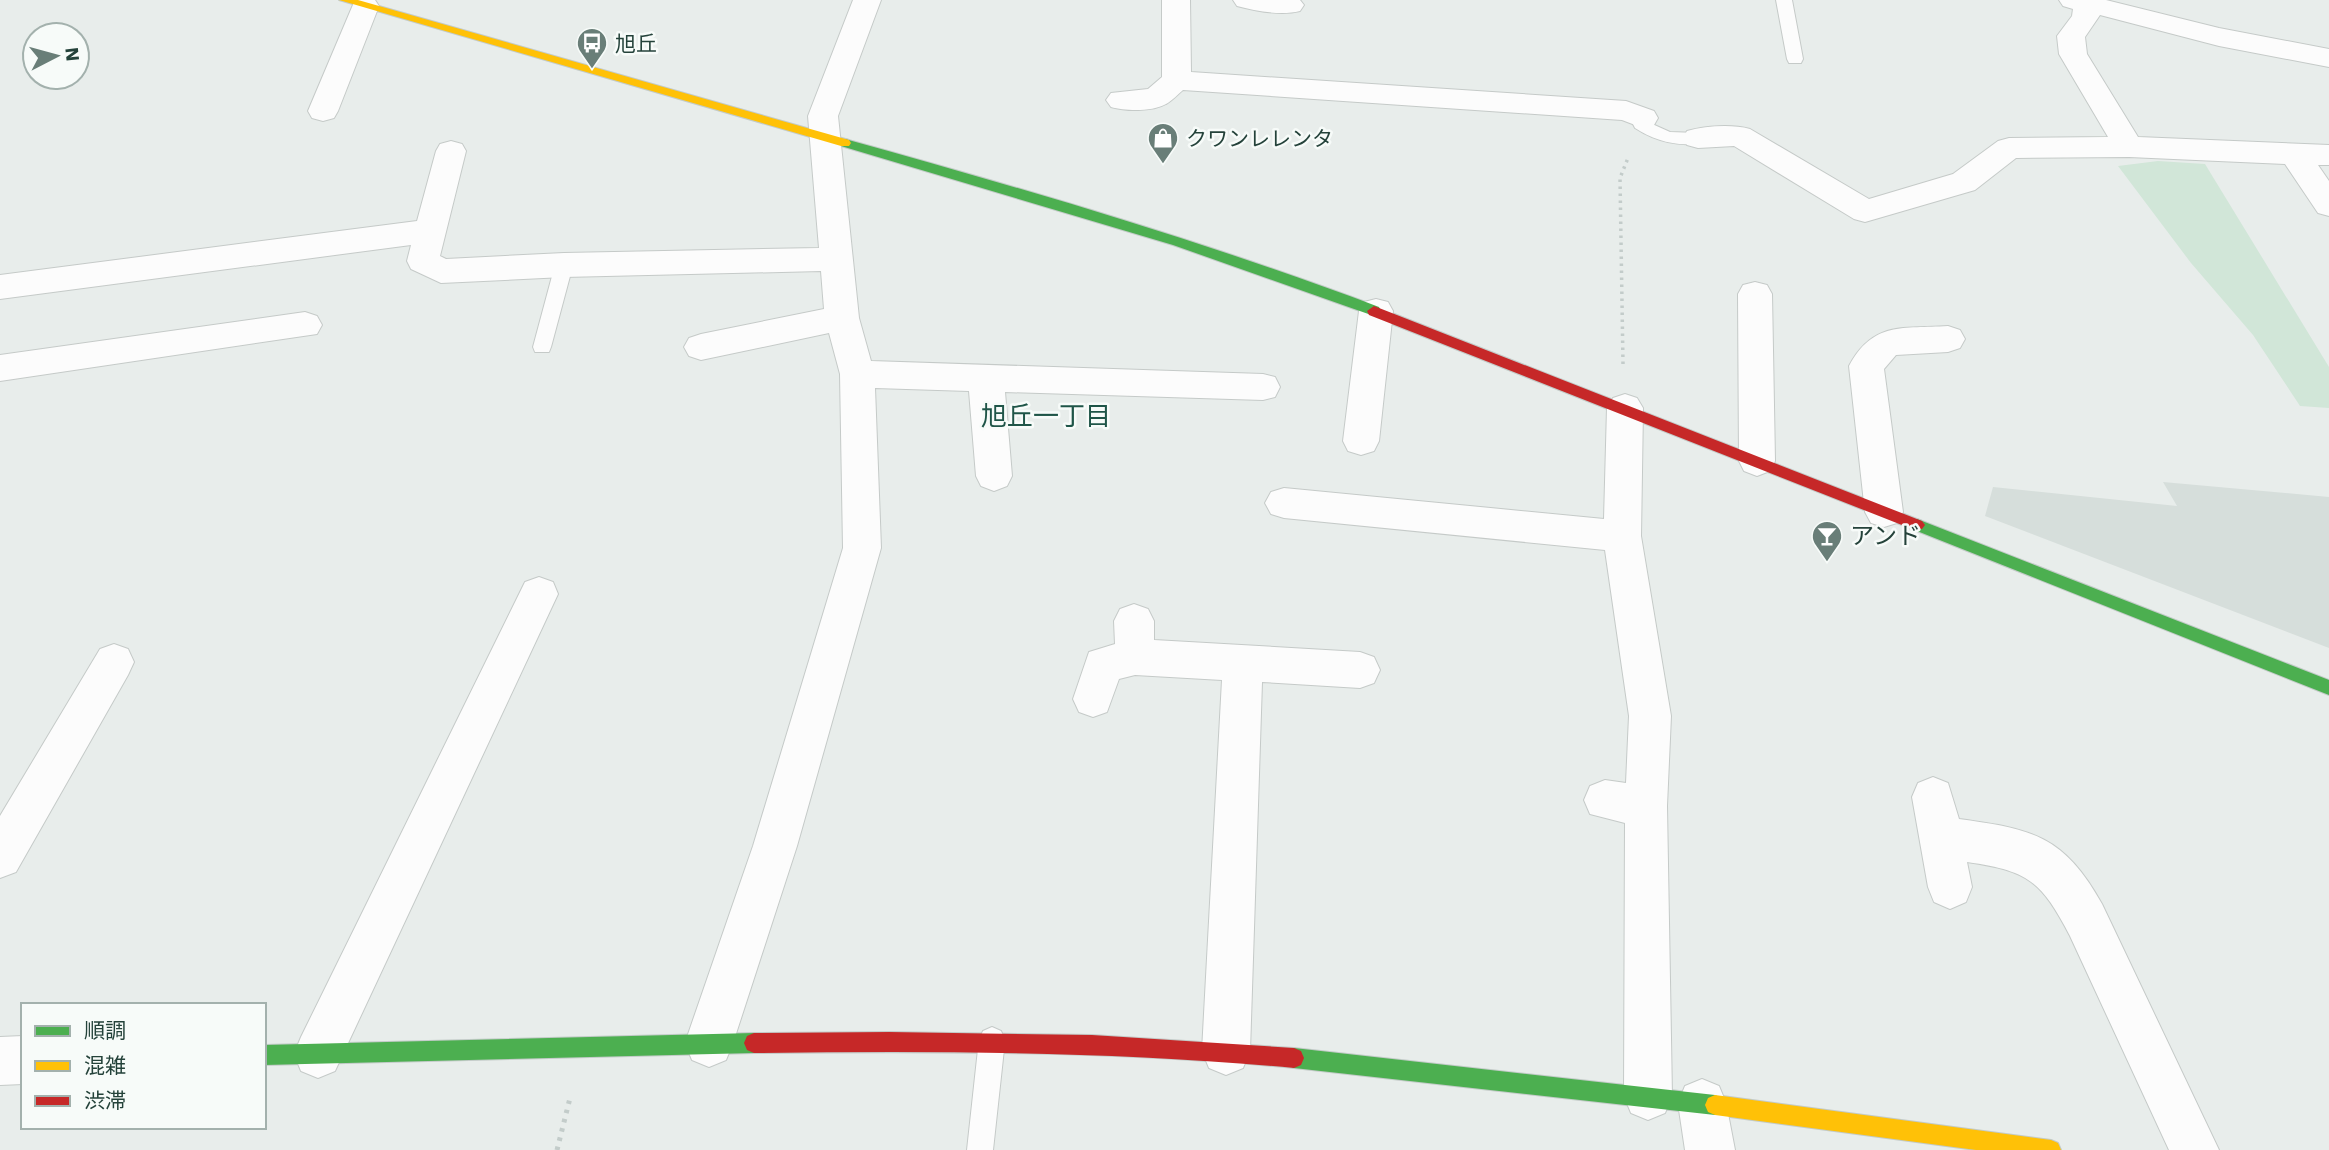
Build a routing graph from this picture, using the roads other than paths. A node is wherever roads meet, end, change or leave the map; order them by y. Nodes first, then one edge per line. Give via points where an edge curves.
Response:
1 (867, 0) edge
2 (1176, 0) edge
3 (1247, 0) edge
4 (1784, 0) edge
5 (2080, 2) edge
6 (355, 3) edge
7 (1290, 5) dead end
8 (2329, 58) edge
9 (1795, 59) dead end
10 (1177, 80) junction
11 (1121, 100) dead end
12 (323, 111) dead end
13 (1642, 121) joint
14 (824, 136) junction
15 (1698, 138) joint
16 (2129, 147) junction
17 (450, 151) dead end
18 (2294, 153) junction
19 (2329, 155) edge
20 (2329, 205) edge
21 (430, 231) junction
22 (835, 260) junction
23 (564, 265) junction
24 (0, 287) edge
25 (1755, 294) dead end
26 (1376, 311) junction
27 (842, 318) junction
28 (305, 326) dead end
29 (1948, 340) dead end
30 (542, 347) dead end
31 (701, 348) dead end
32 (0, 368) edge
33 (857, 374) junction
34 (986, 379) junction
35 (1263, 387) dead end
36 (1625, 408) junction
37 (1361, 441) dead end
38 (1757, 461) junction
39 (994, 476) dead end
40 (1284, 503) dead end
41 (1884, 512) junction
42 (1622, 536) junction
43 (539, 594) dead end
44 (114, 662) dead end
45 (1243, 663) junction
46 (1360, 670) dead end
47 (2329, 688) edge
48 (1093, 699) dead end
49 (1605, 800) dead end
50 (1646, 806) junction
51 (0, 857) edge
52 (1950, 887) dead end
53 (992, 1040) junction
54 (709, 1043) junction
55 (1226, 1051) junction
56 (318, 1054) junction
57 (266, 1055) edge
58 (21, 1060) edge
59 (0, 1061) edge
60 (1648, 1096) junction
61 (1702, 1103) junction
62 (980, 1150) edge
63 (1710, 1150) edge
64 (2051, 1150) edge
65 (2194, 1150) edge

1 - 14 street via 823,116
2 - 10 street
3 - 7 street
4 - 9 lane
5 - 8 street via 2219,37
5 - 16 street via 2086,18 2071,36 2073,54
6 - 12 street
6 - 14 street
10 - 11 street via 1155,98
10 - 13 street via 1626,111
13 - 15 lane via 1650,130 1687,141
14 - 22 street
14 - 26 street via 1226,256
15 - 16 street via 1739,135 1865,211 1964,182 2009,148
16 - 18 street
17 - 21 street
18 - 19 street
18 - 20 street
21 - 23 street via 423,261 441,271
21 - 24 street
22 - 23 street
22 - 27 street
23 - 30 lane
25 - 38 street
26 - 36 street
26 - 37 street
27 - 31 street
27 - 33 street
28 - 32 street
29 - 41 street via 1886,344 1867,366
33 - 34 street
33 - 54 street via 862,548 775,846
34 - 35 street
34 - 39 street
36 - 38 street
36 - 42 street
38 - 41 street
40 - 42 street
41 - 47 street
42 - 50 street via 1650,716
43 - 56 street
44 - 51 street
45 - 46 street
45 - 48 street via 1134,639 1103,665
45 - 55 street
49 - 50 street
50 - 60 street
52 - 65 street via 1937,817 2044,863 2069,890 2086,920
53 - 54 street
53 - 55 street
53 - 62 lane
54 - 56 street
55 - 60 street
56 - 57 street
58 - 59 street
60 - 61 street
61 - 63 street
61 - 64 street

